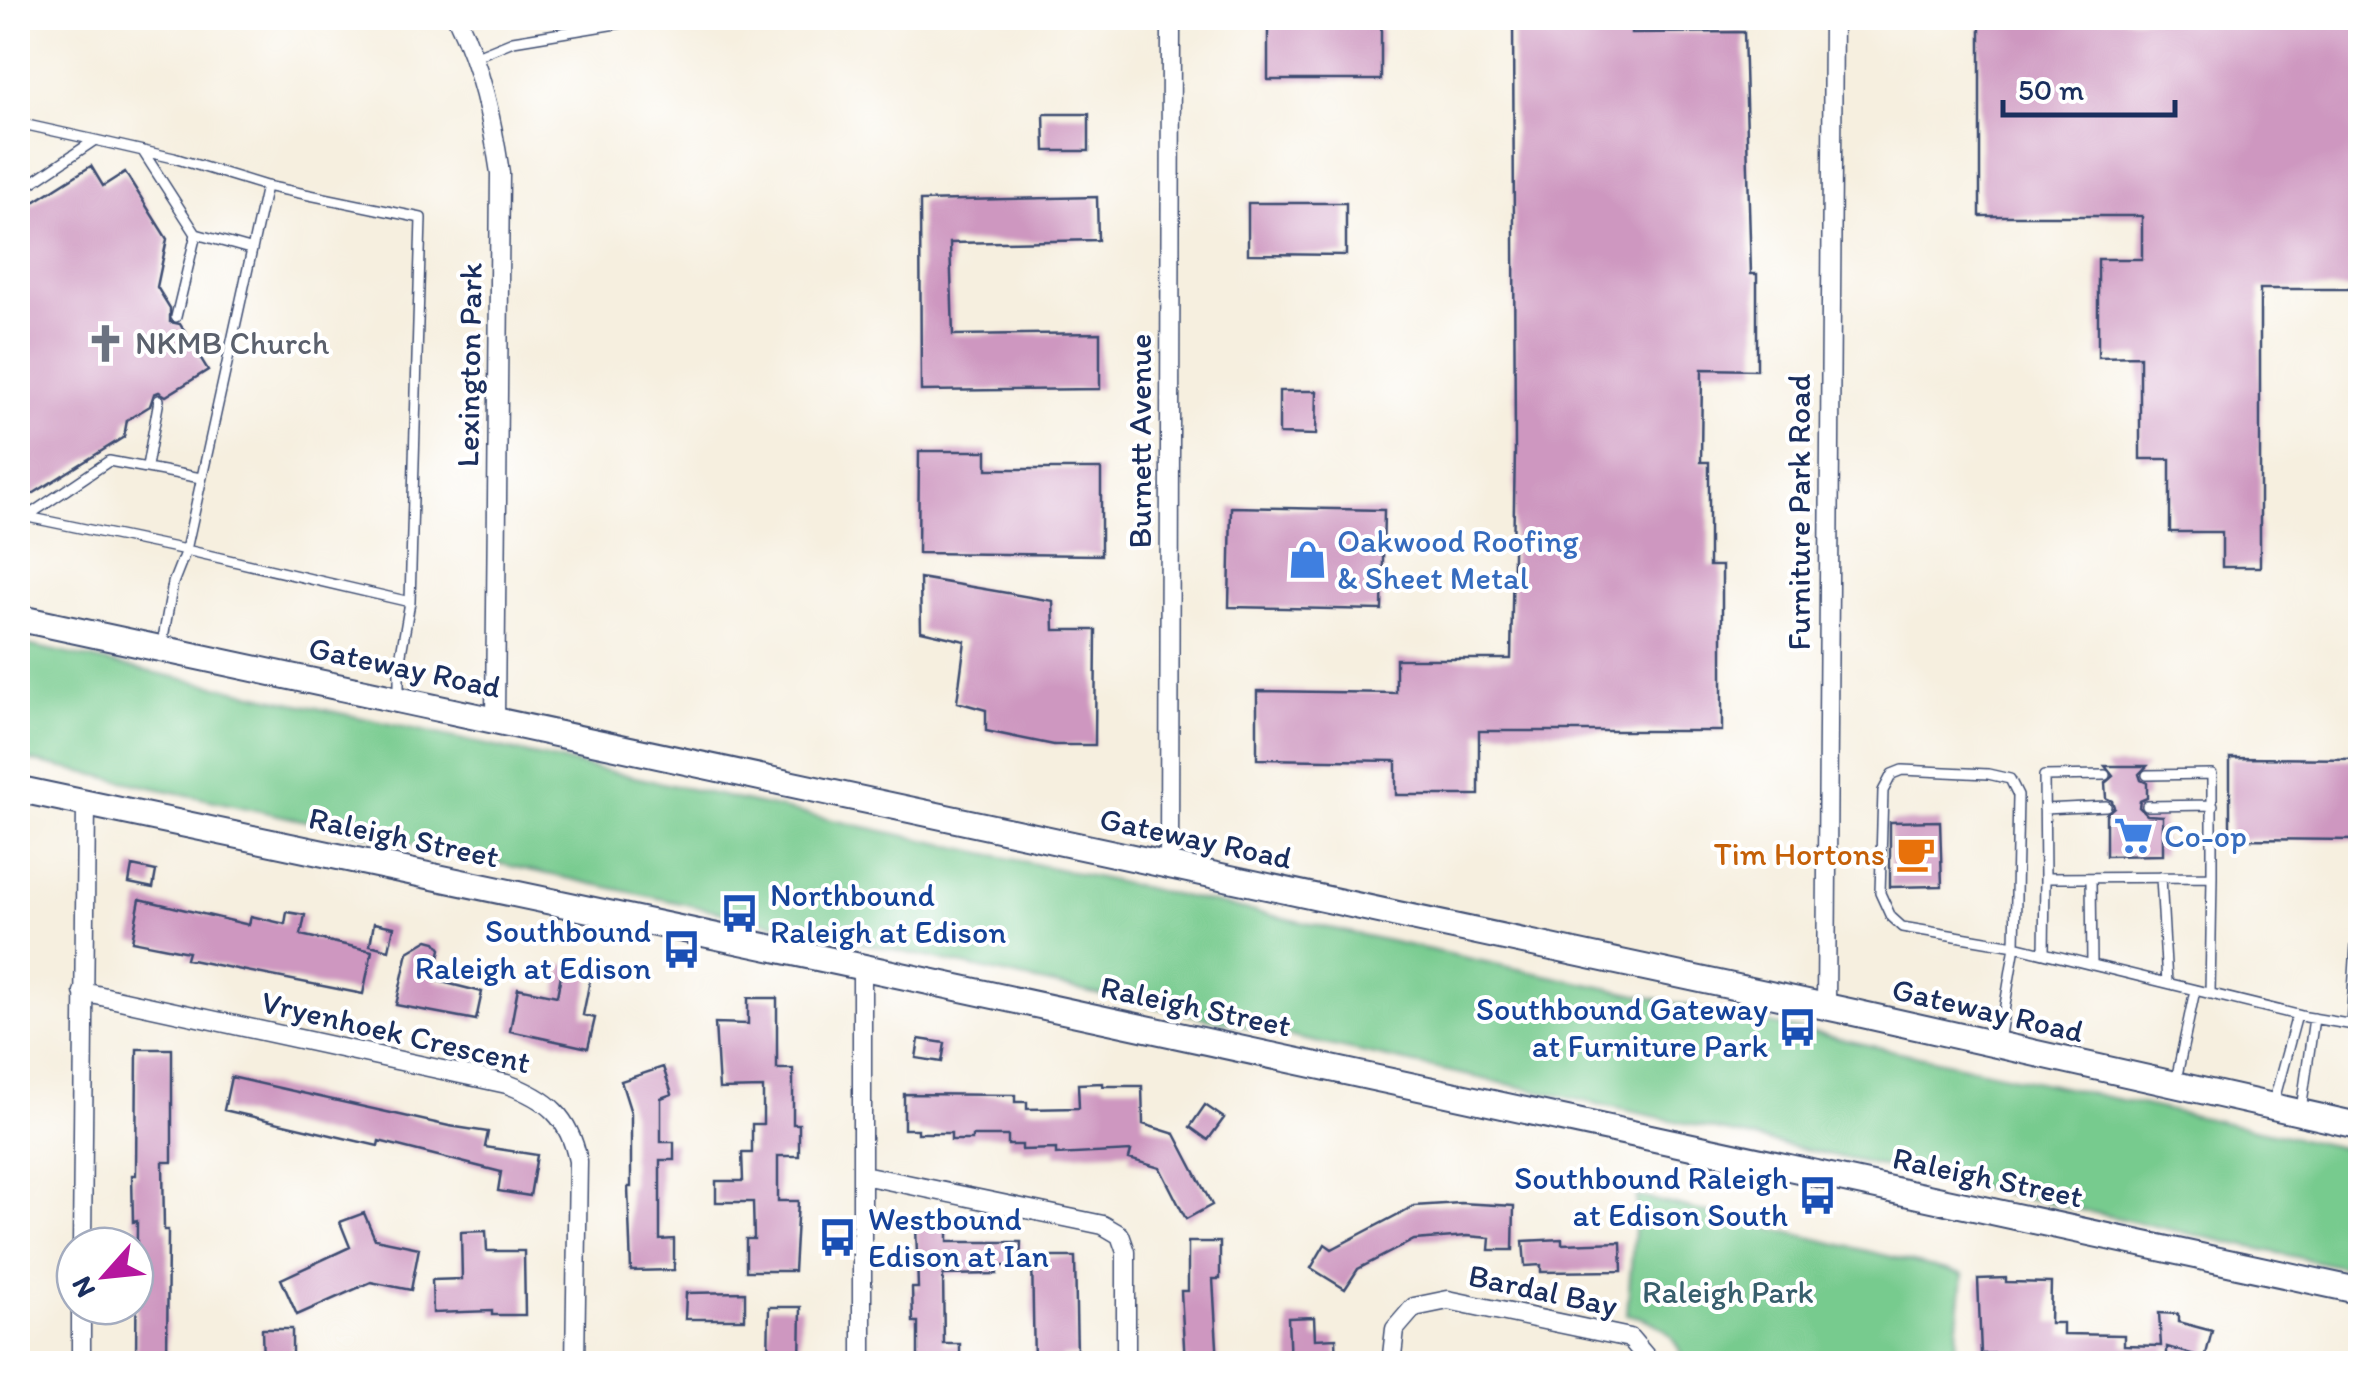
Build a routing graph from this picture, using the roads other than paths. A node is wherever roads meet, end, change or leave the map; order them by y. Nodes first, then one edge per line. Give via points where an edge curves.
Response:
1 (457, 18) edge
2 (652, 18) edge
3 (1170, 18) edge
4 (1833, 18) edge
5 (474, 56) junction
6 (18, 123) edge
7 (95, 140) junction
8 (144, 153) junction
9 (266, 186) junction
10 (18, 192) edge
11 (196, 234) junction
12 (250, 250) junction
13 (176, 317) dead end
14 (160, 400) dead end
15 (147, 466) junction
16 (201, 478) junction
17 (22, 516) edge
18 (186, 550) junction
19 (410, 602) junction
20 (18, 618) edge
21 (161, 649) junction
22 (399, 699) junction
23 (495, 719) junction
24 (2106, 775) dead end
25 (2147, 775) dead end
26 (18, 789) edge
27 (86, 803) junction
28 (2212, 805) junction
29 (2106, 806) dead end
30 (2147, 806) dead end
31 (2044, 809) junction
32 (1169, 866) junction
33 (2161, 877) junction
34 (2212, 877) junction
35 (2045, 878) junction
36 (2092, 878) junction
37 (2356, 880) dead end
38 (2359, 928) edge
39 (2015, 946) junction
40 (2044, 952) junction
41 (2092, 965) junction
42 (862, 967) junction
43 (2167, 983) junction
44 (2194, 990) junction
45 (83, 992) junction
46 (2210, 994) junction
47 (1826, 1008) junction
48 (2296, 1014) junction
49 (2314, 1018) junction
50 (2356, 1025) edge
51 (1998, 1046) junction
52 (2175, 1085) junction
53 (2272, 1106) junction
54 (2300, 1112) junction
55 (2360, 1126) edge
56 (863, 1176) junction
57 (82, 1226) edge
58 (2360, 1291) edge
59 (81, 1326) edge
60 (81, 1364) edge
61 (576, 1364) edge
62 (862, 1364) edge
63 (1126, 1364) edge
64 (1391, 1364) edge
65 (1652, 1364) edge

1 - 5 street, Lexington Park
2 - 5 lane via 513,41
3 - 32 street, Burnett Avenue
4 - 47 street, Furniture Park Road
5 - 23 street, Lexington Park via 500,173
6 - 7 lane
7 - 8 lane
7 - 10 lane
8 - 9 lane
8 - 11 lane
9 - 12 lane
9 - 19 lane via 421,218
11 - 12 lane
11 - 13 lane
12 - 16 lane
14 - 15 lane
15 - 16 lane
15 - 17 lane via 109,461
16 - 18 lane
17 - 18 lane
18 - 19 lane
18 - 21 lane
19 - 22 lane
20 - 21 main road, Gateway Road
21 - 22 main road, Gateway Road
22 - 23 main road, Gateway Road
23 - 32 main road, Gateway Road
24 - 31 lane via 2044,776
25 - 28 lane via 2212,774
26 - 27 main road, Raleigh Street
27 - 42 main road, Raleigh Street
27 - 45 street
28 - 30 lane
28 - 34 lane
29 - 31 lane
31 - 35 lane
32 - 47 main road, Gateway Road
33 - 34 lane
33 - 36 lane
33 - 43 lane
34 - 46 lane
35 - 36 lane
35 - 40 lane
36 - 41 lane
37 - 38 lane
38 - 50 lane
39 - 39 lane via 2018,796 2010,779 1892,774 1883,791 1880,893 1891,917 1915,931
39 - 40 lane
39 - 51 lane
40 - 41 lane
41 - 43 lane
42 - 56 street
42 - 58 main road, Raleigh Street
43 - 44 lane
44 - 46 lane
44 - 52 lane
45 - 57 street
45 - 61 street, Vryenhoek Crescent via 537,1096 559,1116 578,1160
46 - 48 lane
47 - 51 main road, Gateway Road
48 - 49 lane
48 - 53 lane
49 - 50 lane
49 - 54 lane
51 - 52 main road, Gateway Road
52 - 53 main road, Gateway Road
53 - 54 main road, Gateway Road
54 - 55 main road, Gateway Road
56 - 62 street
56 - 63 street via 1103,1225 1120,1235 1126,1252
59 - 60 street
64 - 65 street, Bardal Bay via 1395,1329 1414,1307 1448,1300 1630,1338

